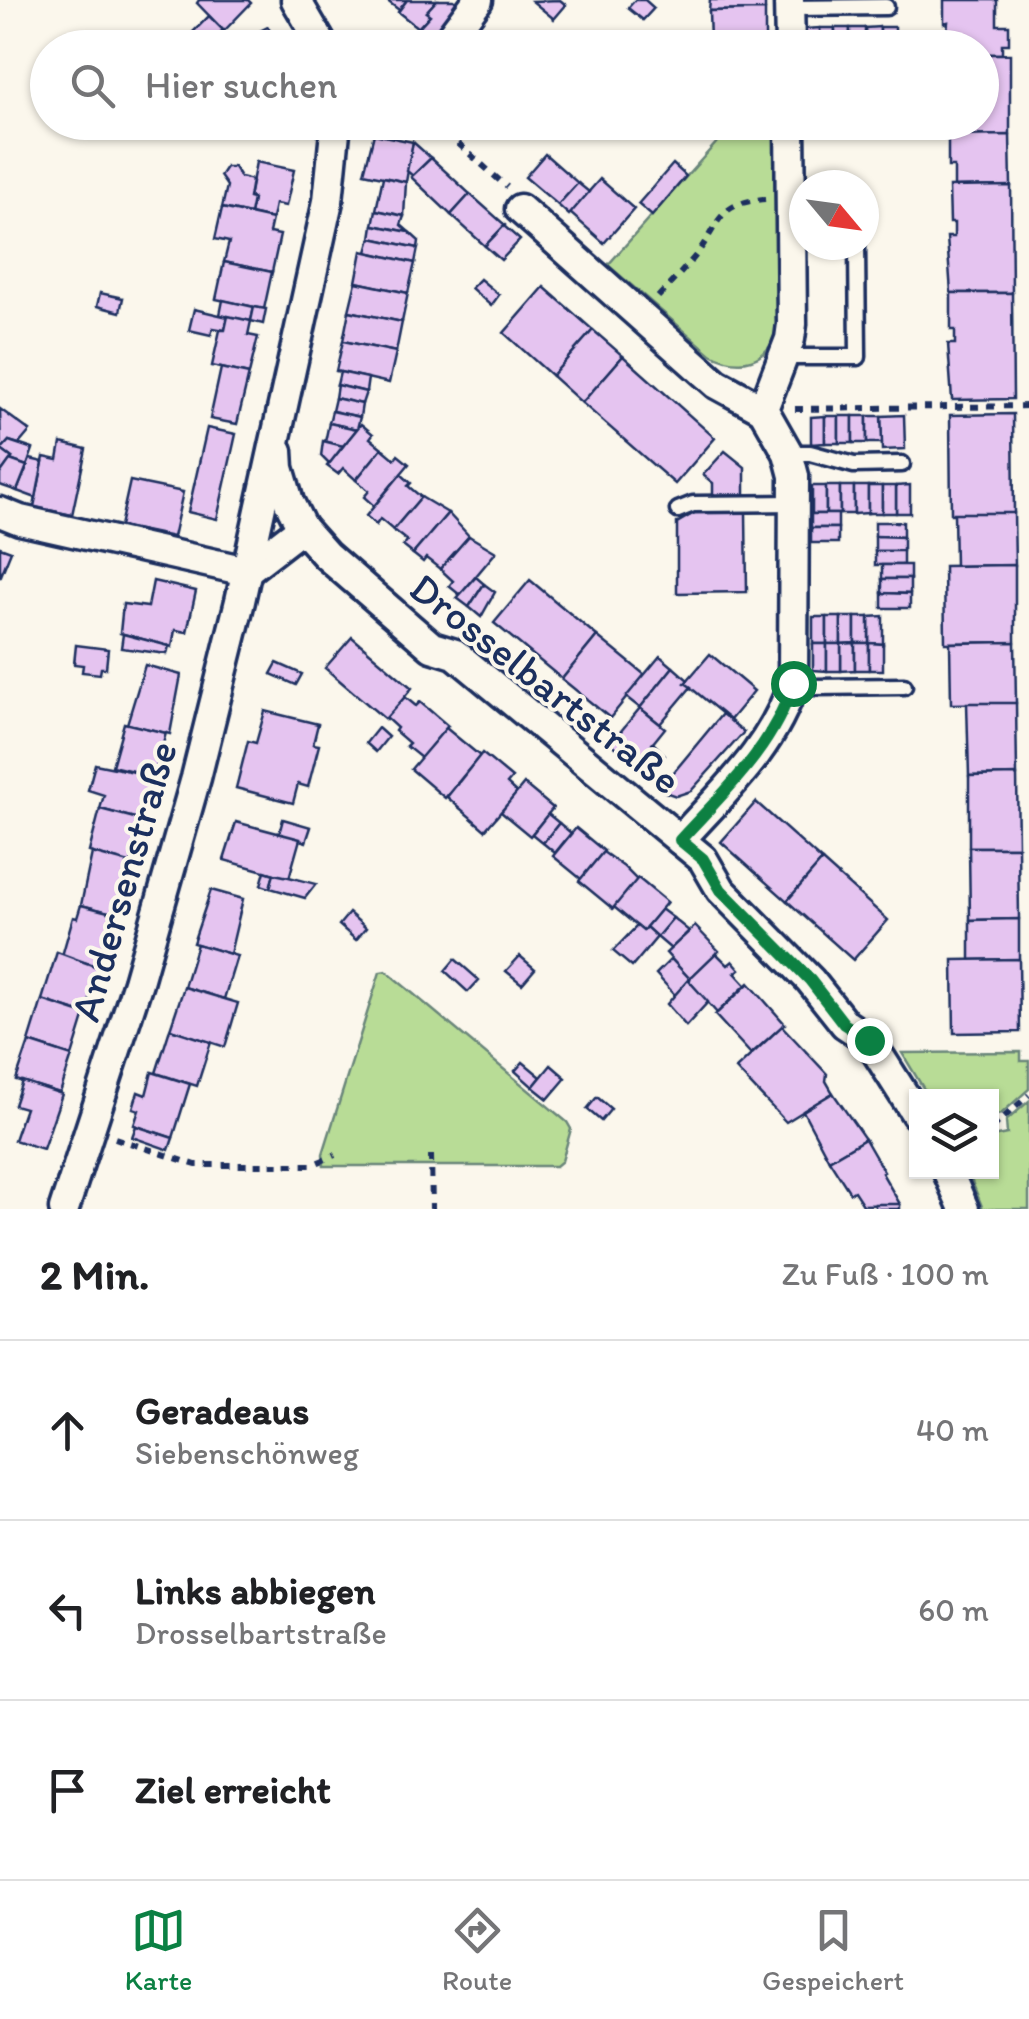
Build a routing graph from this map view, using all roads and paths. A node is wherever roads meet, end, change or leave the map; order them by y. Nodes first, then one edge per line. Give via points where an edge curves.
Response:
1 (296, 0) edge
2 (478, 0) edge
3 (790, 4) edge
4 (886, 7) dead end
5 (314, 30) edge
6 (456, 30) edge
7 (790, 30) edge
8 (334, 140) edge
9 (454, 140) edge
10 (791, 140) edge
11 (793, 170) edge
12 (789, 193) edge
13 (520, 209) joint
14 (793, 260) edge
15 (856, 260) edge
16 (642, 316) junction
17 (784, 357) junction
18 (1029, 406) edge
19 (764, 409) junction
20 (276, 432) junction
21 (788, 453) junction
22 (902, 464) dead end
23 (794, 502) junction
24 (678, 510) dead end
25 (0, 512) edge
26 (302, 528) junction
27 (246, 572) junction
28 (793, 683) junction
29 (904, 686) dead end
30 (680, 840) junction
31 (1029, 1095) edge
32 (909, 1103) edge
33 (999, 1122) edge
34 (119, 1140) dead end
35 (335, 1155) dead end
36 (431, 1155) dead end
37 (951, 1179) edge
38 (64, 1209) edge
39 (432, 1209) edge
40 (964, 1209) edge

1 - 5 street
2 - 6 street
3 - 4 lane
3 - 7 street
8 - 20 street, Andersenstraße via 328,201
9 - 13 path via 506,186
10 - 11 street
12 - 16 path via 724,211 699,252
13 - 16 street
14 - 17 street
15 - 17 lane via 858,357
16 - 19 street via 718,384
17 - 19 street
18 - 19 path
19 - 21 street
20 - 26 street, Drosselbartstraße via 279,468
20 - 27 street, Andersenstraße
21 - 22 lane via 854,465
21 - 23 street
23 - 24 lane via 692,504
23 - 28 street
25 - 27 street
26 - 27 street
26 - 30 street, Drosselbartstraße via 432,646 455,654
27 - 38 street, Andersenstraße via 138,982
28 - 29 lane
28 - 30 street via 785,710 755,758
30 - 32 street, Drosselbartstraße via 844,1024 869,1040
31 - 33 path
34 - 35 path via 196,1166 312,1165
36 - 39 path
37 - 40 street

